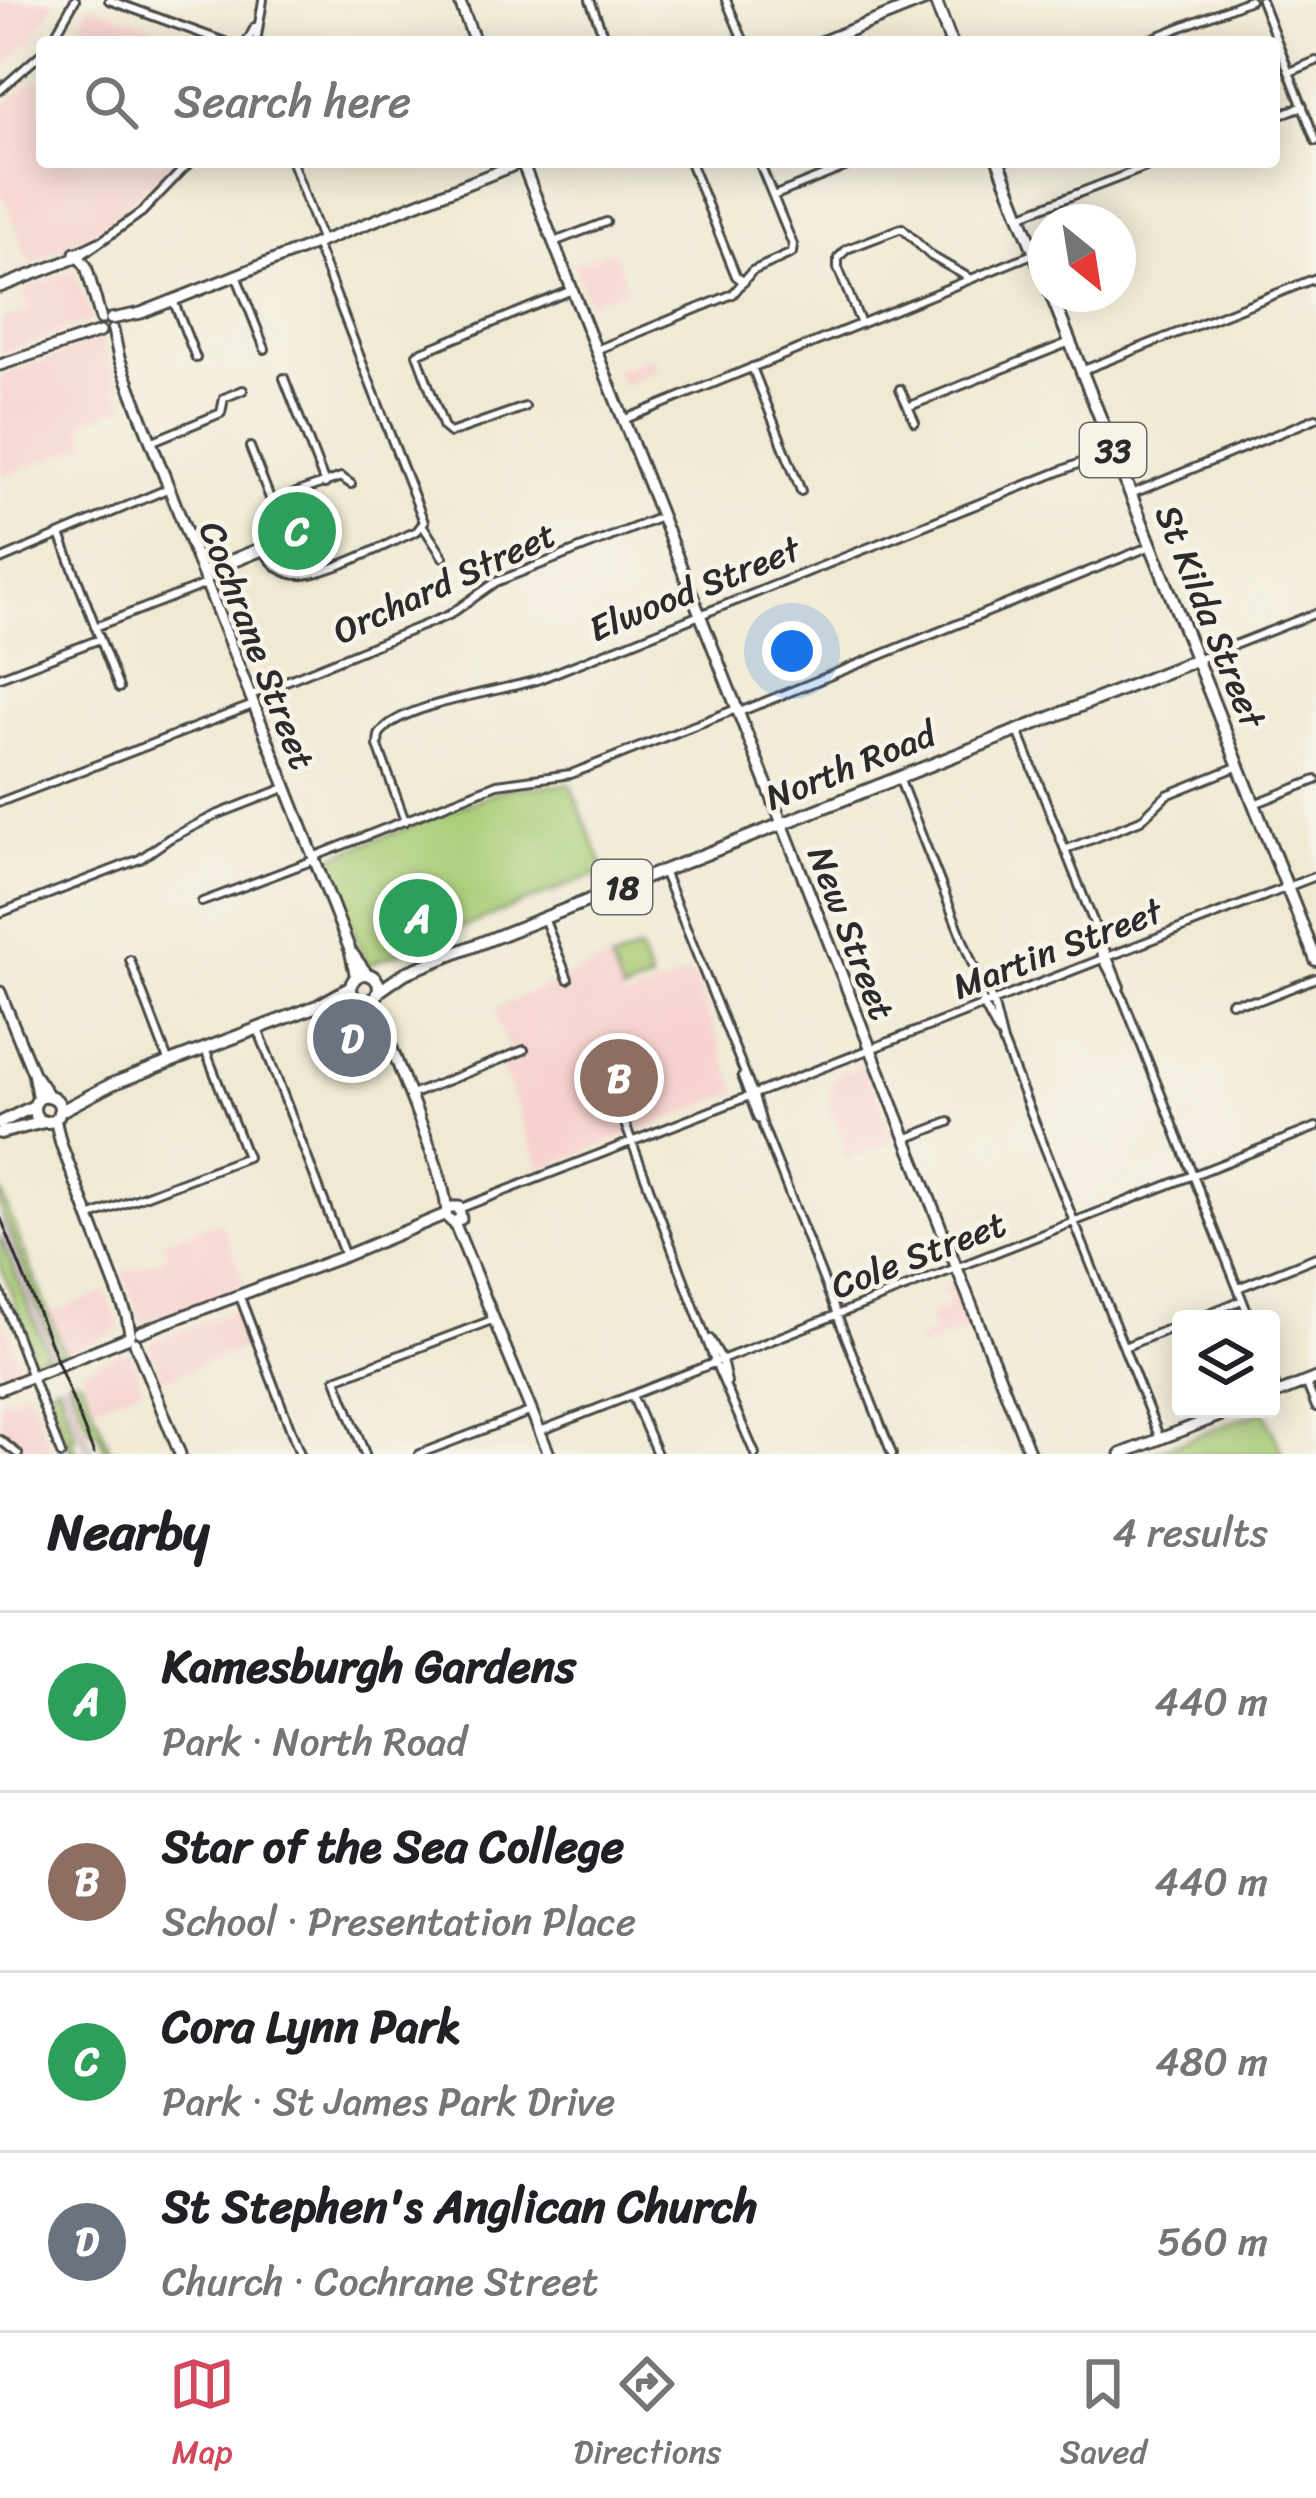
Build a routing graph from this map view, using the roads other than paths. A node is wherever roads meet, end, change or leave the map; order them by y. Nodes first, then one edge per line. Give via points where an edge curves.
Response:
1 (75, 0) edge
2 (109, 0) edge
3 (263, 0) edge
4 (459, 0) edge
5 (590, 0) edge
6 (727, 0) edge
7 (926, 0) edge
8 (935, 0) edge
9 (1250, 0) edge
10 (1261, 0) edge
11 (54, 36) edge
12 (207, 36) edge
13 (253, 36) edge
14 (473, 36) edge
15 (604, 36) edge
16 (742, 36) edge
17 (836, 36) edge
18 (949, 36) edge
19 (1158, 36) edge
20 (1275, 36) edge
21 (1280, 49) edge
22 (36, 58) edge
23 (1316, 62) edge
24 (1289, 72) junction
25 (0, 90) edge
26 (1303, 106) junction
27 (1280, 115) edge
28 (1316, 141) edge
29 (185, 168) edge
30 (294, 168) edge
31 (507, 168) edge
32 (524, 168) edge
33 (692, 168) edge
34 (762, 168) edge
35 (843, 168) edge
36 (1001, 168) edge
37 (1144, 168) edge
38 (773, 196) junction
39 (1020, 216) junction
40 (607, 222) dead end
41 (1028, 236) edge
42 (554, 242) junction
43 (319, 243) junction
44 (1028, 256) edge
45 (75, 257) junction
46 (236, 275) junction
47 (1316, 278) edge
48 (971, 279) junction
49 (743, 282) junction
50 (0, 287) edge
51 (572, 290) junction
52 (173, 300) junction
53 (1058, 312) edge
54 (861, 324) junction
55 (106, 325) junction
56 (1070, 342) junction
57 (265, 349) dead end
58 (596, 350) junction
59 (196, 358) dead end
60 (0, 365) edge
61 (752, 367) junction
62 (1081, 370) junction
63 (284, 378) dead end
64 (900, 389) dead end
65 (243, 390) dead end
66 (525, 406) dead end
67 (910, 406) junction
68 (1316, 418) edge
69 (623, 419) junction
70 (915, 422) dead end
71 (151, 442) junction
72 (250, 447) dead end
73 (1113, 450) junction
74 (326, 484) junction
75 (351, 484) dead end
76 (169, 489) junction
77 (801, 491) dead end
78 (1131, 494) junction
79 (273, 506) junction
80 (661, 517) junction
81 (423, 526) junction
82 (61, 537) junction
83 (1151, 546) junction
84 (263, 549) junction
85 (443, 557) dead end
86 (0, 560) edge
87 (203, 577) junction
88 (1316, 613) edge
89 (699, 615) junction
90 (95, 627) junction
91 (100, 639) junction
92 (1196, 660) junction
93 (0, 677) edge
94 (119, 688) dead end
95 (251, 700) junction
96 (736, 711) junction
97 (1017, 731) junction
98 (1239, 766) junction
99 (899, 778) junction
100 (1316, 780) edge
101 (285, 788) junction
102 (0, 802) edge
103 (1254, 804) junction
104 (405, 821) junction
105 (781, 825) junction
106 (1065, 850) junction
107 (313, 858) junction
108 (663, 871) junction
109 (1316, 876) edge
110 (1287, 887) junction
111 (202, 902) dead end
112 (0, 913) edge
113 (544, 918) junction
114 (1107, 958) junction
115 (130, 960) dead end
116 (1316, 960) edge
117 (1316, 978) edge
118 (568, 979) dead end
119 (365, 988) junction
120 (0, 992) edge
121 (1232, 1002) dead end
122 (989, 1004) junction
123 (258, 1029) junction
124 (205, 1049) junction
125 (524, 1050) dead end
126 (869, 1050) junction
127 (169, 1063) junction
128 (112, 1084) junction
129 (408, 1096) junction
130 (751, 1097) junction
131 (44, 1100) junction
132 (51, 1119) junction
133 (624, 1121) dead end
134 (949, 1122) dead end
135 (0, 1123) edge
136 (1316, 1127) edge
137 (0, 1133) edge
138 (905, 1139) junction
139 (633, 1144) junction
140 (1193, 1175) junction
141 (455, 1214) junction
142 (89, 1217) junction
143 (1074, 1222) junction
144 (345, 1256) junction
145 (1316, 1257) edge
146 (956, 1268) junction
147 (1238, 1288) junction
148 (0, 1292) edge
149 (240, 1297) junction
150 (1242, 1300) junction
151 (1217, 1310) edge
152 (1246, 1310) edge
153 (837, 1314) junction
154 (495, 1319) junction
155 (1172, 1328) edge
156 (135, 1337) junction
157 (1124, 1347) junction
158 (718, 1361) junction
159 (31, 1377) junction
160 (1311, 1380) edge
161 (0, 1389) edge
162 (1280, 1392) edge
163 (632, 1395) junction
164 (1316, 1407) edge
165 (532, 1411) junction
166 (1214, 1418) edge
167 (540, 1431) junction
168 (1160, 1439) junction
169 (0, 1440) edge
170 (18, 1454) edge
171 (61, 1454) edge
172 (180, 1454) edge
173 (301, 1454) edge
174 (365, 1454) edge
175 (419, 1454) edge
176 (549, 1454) edge
177 (656, 1454) edge
178 (754, 1454) edge
179 (892, 1454) edge
180 (1030, 1454) edge
181 (1121, 1454) edge

1 - 11 street
2 - 12 street
3 - 13 street
4 - 14 street
5 - 15 street
6 - 16 street
7 - 17 street
8 - 18 main road
9 - 19 street
10 - 20 street
21 - 24 street
22 - 25 street
23 - 24 street
24 - 26 street
26 - 27 street
26 - 28 street
29 - 45 street via 154,202
30 - 43 street
31 - 43 street
32 - 42 street, New Street
33 - 49 street
34 - 38 street
35 - 38 street
36 - 39 main road
37 - 39 street
38 - 49 street via 794,249
39 - 41 main road
40 - 42 street
42 - 51 street, New Street
43 - 46 street
43 - 81 street
44 - 48 street
45 - 50 street
45 - 55 street, Cochrane Street
46 - 52 street
46 - 57 street
47 - 62 street
48 - 54 street
48 - 54 street via 931,256 907,229 880,235 838,258
49 - 58 street via 733,294
51 - 58 street, New Street
51 - 66 street via 420,351 447,432
52 - 55 street
52 - 59 street
53 - 56 main road, St Kilda Street / 33
54 - 61 street
55 - 60 street
55 - 71 street, Cochrane Street
56 - 62 main road, St Kilda Street / 33
56 - 67 street
58 - 69 street, New Street
61 - 69 street
61 - 77 street
62 - 73 main road, St Kilda Street / 33
63 - 74 street
64 - 67 street
65 - 71 street via 224,398 221,413
67 - 70 street
68 - 78 street
69 - 80 street, New Street
71 - 76 street, Cochrane Street
72 - 79 street
73 - 78 main road, St Kilda Street / 33
73 - 89 street, Elwood Street
74 - 75 street via 341,477
74 - 79 street
76 - 82 street
76 - 87 street, Cochrane Street
78 - 83 main road, St Kilda Street / 33
79 - 84 street
80 - 89 street, New Street
80 - 95 street, Orchard Street via 496,582 449,615
81 - 84 street via 306,575 286,572
81 - 85 street
82 - 86 street
82 - 90 street
83 - 92 main road, St Kilda Street / 33
83 - 96 street
84 - 87 street
87 - 90 street
87 - 95 street, Cochrane Street
88 - 92 street, North Road
89 - 96 street, New Street
89 - 104 street, Elwood Street via 537,680 386,726 378,746
90 - 91 street
91 - 93 street
91 - 94 street
92 - 97 main road, North Road / 18
92 - 98 main road, St Kilda Street / 33
95 - 101 street, Cochrane Street
95 - 102 street, Orchard Street
96 - 104 street via 571,774 497,784
96 - 105 street, New Street
97 - 99 main road, North Road / 18
97 - 106 street
98 - 103 main road, St Kilda Street / 33
98 - 106 street via 1167,795 1141,820
99 - 105 main road, North Road / 18
99 - 122 street
100 - 103 street
101 - 107 street, Cochrane Street
101 - 112 street via 208,819 140,859
103 - 110 main road, St Kilda Street / 33
104 - 107 street
105 - 108 main road, North Road / 18
105 - 126 street, New Street
106 - 114 street
107 - 111 street
107 - 119 street, Cochrane Street
108 - 113 main road, North Road / 18
108 - 130 street
109 - 110 street, Martin Street
110 - 114 street, Martin Street
110 - 116 main road, St Kilda Street / 33
113 - 118 street
113 - 119 main road, North Road / 18
114 - 122 street, Martin Street
114 - 140 street
115 - 127 street
117 - 121 street via 1255,1002
119 - 123 main road, North Road / 18
119 - 129 street, Cochrane Street
120 - 131 street
122 - 126 street, Martin Street
122 - 143 street
123 - 124 main road, North Road / 18
123 - 144 street
124 - 127 main road, North Road / 18
124 - 142 street via 247,1156
125 - 129 street
126 - 130 street, Martin Street
126 - 138 street, New Street
127 - 128 main road, North Road / 18
128 - 131 main road, North Road / 18
128 - 132 main road, North Road / 18
129 - 141 street, Cochrane Street
130 - 139 street, Martin Street
130 - 153 street
131 - 132 main road
131 - 132 main road via 34,1114
131 - 135 main road, North Road / 18
132 - 137 main road, North Road / 18
132 - 142 street
133 - 139 street
134 - 138 street
136 - 140 street, Cole Street
138 - 146 street, New Street
139 - 141 street, Martin Street
139 - 158 street
140 - 143 street, Cole Street
140 - 147 street
141 - 144 street, Martin Street
141 - 154 street, Cochrane Street
142 - 156 street
143 - 146 street, Cole Street
143 - 157 street
144 - 149 street, Martin Street
145 - 147 street
146 - 153 street, Cole Street
146 - 180 street, New Street
147 - 150 street
148 - 159 street
149 - 156 street, Martin Street
149 - 173 street
150 - 151 street
150 - 152 street
153 - 158 street, Cole Street
153 - 179 street
154 - 165 street, Cochrane Street
154 - 174 street via 336,1379
155 - 157 street
156 - 159 street, Martin Street
156 - 172 street
157 - 168 street
158 - 163 street, Cole Street
158 - 178 street
159 - 161 street, Martin Street
159 - 171 street
160 - 162 street
160 - 164 street
163 - 167 street, Cole Street
163 - 177 street
165 - 167 street, Cochrane Street
165 - 175 street
166 - 168 street
167 - 176 street, Cochrane Street
168 - 181 street
169 - 170 street

